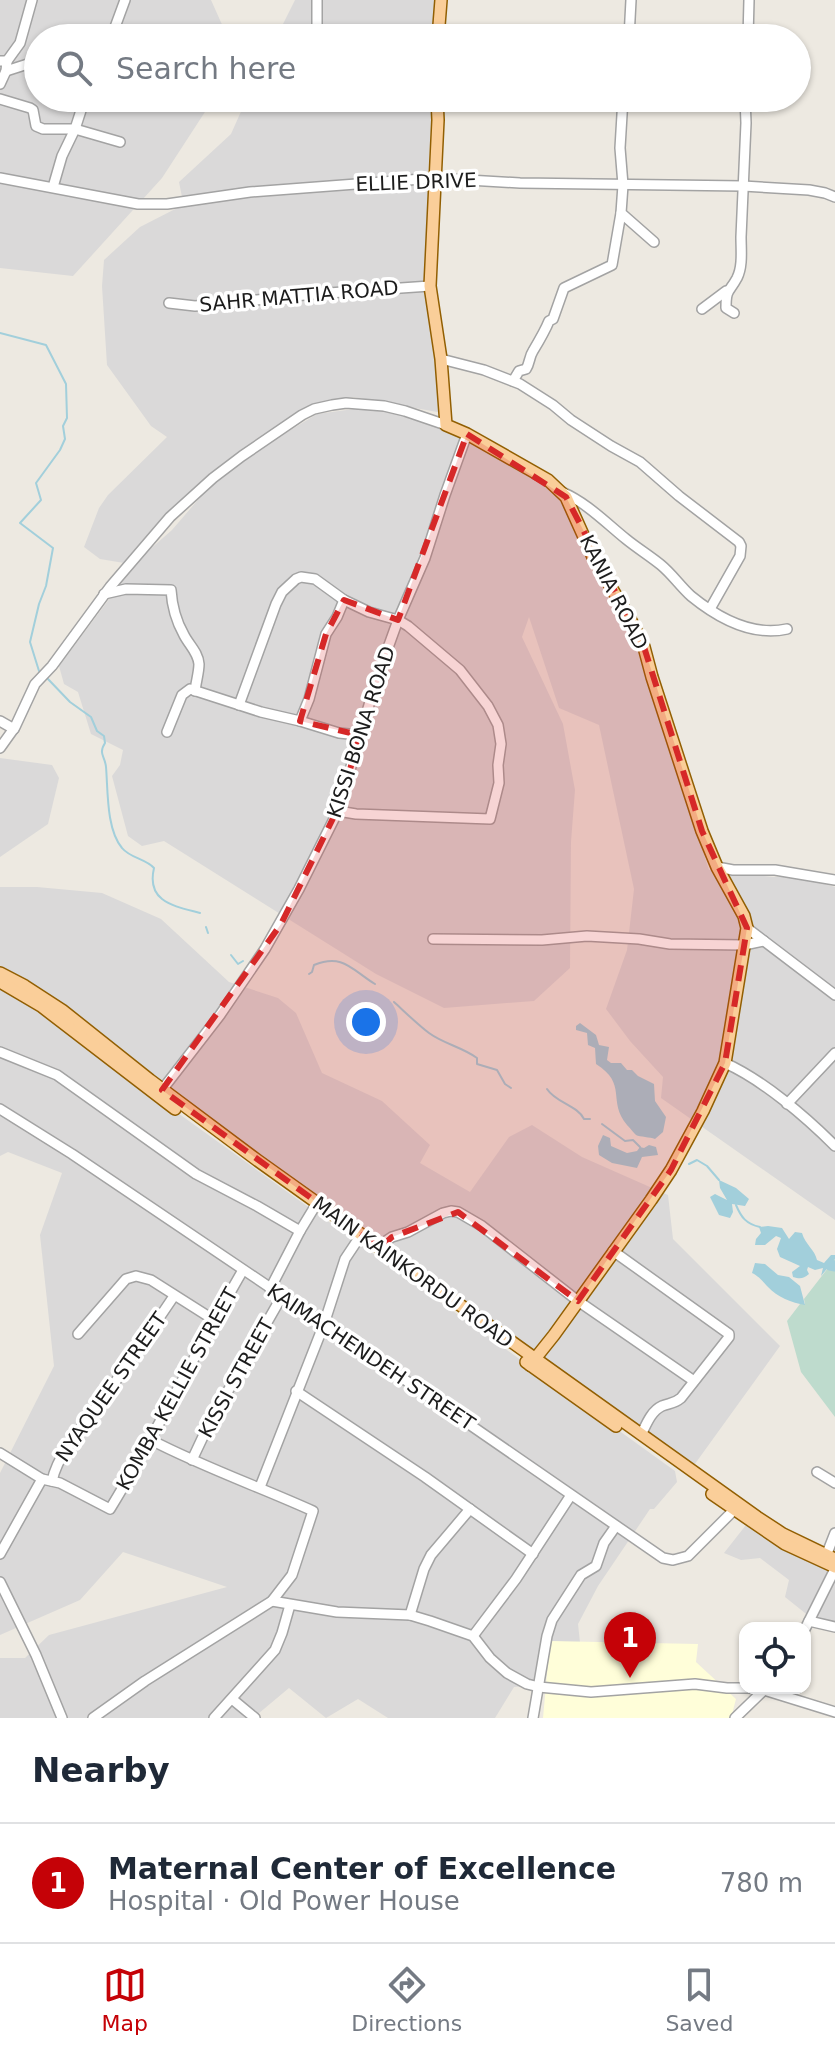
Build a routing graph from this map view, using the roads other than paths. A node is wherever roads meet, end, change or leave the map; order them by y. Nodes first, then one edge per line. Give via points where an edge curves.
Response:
1 (32, 0) edge
2 (125, 0) edge
3 (317, 0) edge
4 (441, 0) edge
5 (631, 0) edge
6 (749, 0) edge
7 (25, 24) edge
8 (116, 24) edge
9 (317, 24) edge
10 (439, 24) edge
11 (630, 24) edge
12 (748, 24) edge
13 (24, 29) edge
14 (5, 64) edge
15 (0, 84) edge
16 (0, 99) edge
17 (24, 106) edge
18 (33, 112) edge
19 (80, 112) edge
20 (437, 112) edge
21 (622, 112) edge
22 (746, 112) edge
23 (75, 129) junction
24 (120, 142) dead end
25 (0, 178) edge
26 (435, 178) junction
27 (623, 185) junction
28 (743, 186) junction
29 (53, 187) junction
30 (835, 197) edge
31 (621, 213) junction
32 (654, 242) dead end
33 (430, 286) junction
34 (726, 291) junction
35 (169, 303) dead end
36 (702, 309) dead end
37 (734, 313) dead end
38 (441, 359) junction
39 (513, 381) junction
40 (446, 425) junction
41 (467, 434) junction
42 (562, 492) junction
43 (104, 594) junction
44 (344, 600) junction
45 (710, 609) junction
46 (398, 620) junction
47 (787, 629) dead end
48 (195, 691) junction
49 (239, 705) junction
50 (0, 721) edge
51 (300, 721) junction
52 (14, 729) junction
53 (167, 732) dead end
54 (359, 735) junction
55 (0, 748) edge
56 (338, 811) junction
57 (717, 867) junction
58 (835, 880) edge
59 (747, 928) junction
60 (433, 939) dead end
61 (764, 941) junction
62 (744, 945) junction
63 (0, 973) edge
64 (0, 982) edge
65 (835, 995) edge
66 (59, 1014) junction
67 (0, 1052) edge
68 (835, 1053) edge
69 (725, 1063) junction
70 (147, 1084) junction
71 (162, 1090) junction
72 (787, 1104) junction
73 (0, 1109) edge
74 (199, 1122) junction
75 (835, 1146) edge
76 (315, 1206) junction
77 (300, 1231) junction
78 (359, 1237) junction
79 (380, 1248) junction
80 (613, 1251) junction
81 (243, 1270) junction
82 (429, 1287) junction
83 (270, 1289) junction
84 (174, 1296) junction
85 (282, 1296) junction
86 (578, 1301) junction
87 (214, 1320) junction
88 (324, 1324) junction
89 (78, 1334) dead end
90 (532, 1362) junction
91 (694, 1381) junction
92 (296, 1391) junction
93 (604, 1413) junction
94 (641, 1435) junction
95 (151, 1440) junction
96 (0, 1453) edge
97 (192, 1460) junction
98 (687, 1472) junction
99 (817, 1472) dead end
100 (47, 1480) junction
101 (835, 1483) edge
102 (260, 1487) junction
103 (571, 1495) junction
104 (736, 1507) junction
105 (470, 1509) junction
106 (616, 1526) junction
107 (835, 1533) edge
108 (0, 1554) edge
109 (533, 1554) junction
110 (830, 1557) edge
111 (835, 1568) edge
112 (0, 1582) edge
113 (272, 1601) junction
114 (290, 1605) junction
115 (410, 1615) junction
116 (808, 1622) edge
117 (811, 1625) edge
118 (835, 1627) edge
119 (473, 1636) junction
120 (539, 1687) junction
121 (739, 1687) edge
122 (760, 1694) edge
123 (780, 1694) edge
124 (232, 1699) junction
125 (109, 1707) junction
126 (835, 1712) edge
127 (62, 1718) edge
128 (93, 1718) edge
129 (118, 1718) edge
130 (214, 1718) edge
131 (255, 1718) edge
132 (533, 1718) edge
133 (735, 1718) edge

1 - 7 street
2 - 8 street
3 - 9 street
4 - 10 main road
5 - 11 street
6 - 12 street
13 - 14 street
14 - 15 street
16 - 17 street
18 - 23 street via 36,126
19 - 23 street
20 - 26 main road
21 - 27 street
22 - 28 street
23 - 24 street
23 - 29 street
25 - 29 street, ELLIE DRIVE
26 - 27 street, ELLIE DRIVE
26 - 29 street, ELLIE DRIVE via 152,204
26 - 33 main road
27 - 28 street, ELLIE DRIVE
27 - 31 street
28 - 30 street, ELLIE DRIVE
28 - 34 street via 742,256 738,276
31 - 32 street
31 - 39 street via 612,265 564,288 526,369
33 - 35 street, SAHR MATTIA ROAD via 195,306
33 - 38 main road
34 - 36 street
34 - 37 street via 726,308
38 - 39 street
38 - 40 main road
39 - 45 street via 640,462 739,542 740,556
40 - 41 main road, KANIA ROAD
40 - 43 street via 364,404 314,409 233,463 170,517
41 - 42 main road, KANIA ROAD
41 - 46 street, KISSI BONA ROAD
42 - 45 street via 599,515
42 - 57 main road, KANIA ROAD via 644,647
43 - 48 street via 171,590 184,637 196,651
43 - 52 street via 35,684
44 - 46 street
44 - 49 street via 309,578 296,579 282,592
44 - 51 street via 326,634
45 - 47 street via 751,629
46 - 54 street, KISSI BONA ROAD
46 - 56 street via 460,670 494,716 501,744 490,819
48 - 49 street
48 - 53 street via 182,695
49 - 51 street
50 - 52 street
51 - 54 street
52 - 55 street
54 - 56 street, KISSI BONA ROAD
56 - 71 street, KISSI BONA ROAD via 281,924
57 - 58 street
57 - 59 main road, KANIA ROAD
59 - 61 street
59 - 62 main road
60 - 62 street via 587,936
61 - 62 street
61 - 65 street
62 - 69 main road
63 - 66 main road
64 - 66 main road
66 - 70 main road
67 - 77 street via 57,1075 196,1174
68 - 72 street
69 - 72 street
69 - 80 main road via 674,1165
70 - 71 main road
70 - 74 main road
71 - 74 main road
72 - 75 street
73 - 81 street, KAIMACHENDEH STREET
74 - 76 main road
76 - 77 street, KISSI STREET
76 - 78 main road
77 - 83 street, KISSI STREET
78 - 79 main road, MAIN KAINKORDU ROAD
78 - 82 main road
78 - 88 street via 345,1259
79 - 82 main road, MAIN KAINKORDU ROAD
79 - 86 street via 443,1213 458,1212
80 - 86 main road
80 - 91 street via 729,1334
81 - 83 street, KAIMACHENDEH STREET
81 - 87 street, KOMBA KELLIE STREET
82 - 90 main road, MAIN KAINKORDU ROAD
83 - 85 street, KAIMACHENDEH STREET
84 - 87 street
84 - 89 street via 151,1280 131,1276
84 - 100 street, NYAQUEE STREET
85 - 88 street, KAIMACHENDEH STREET
85 - 97 street, KISSI STREET
86 - 90 main road
86 - 91 street
87 - 95 street, KOMBA KELLIE STREET
88 - 92 street
88 - 103 street, KAIMACHENDEH STREET
90 - 93 main road, MAIN KAINKORDU ROAD
91 - 94 street via 675,1402 655,1411
92 - 102 street
92 - 105 street
93 - 94 main road
93 - 98 main road
94 - 98 main road
95 - 97 street
95 - 100 street, KOMBA KELLIE STREET via 110,1509
96 - 100 street
97 - 102 street
98 - 104 main road
99 - 101 street
100 - 108 street, NYAQUEE STREET
102 - 113 street via 313,1511 292,1575
103 - 106 street, KAIMACHENDEH STREET
103 - 109 street
104 - 106 street, KAIMACHENDEH STREET via 679,1560 663,1558
104 - 110 main road
104 - 111 main road via 785,1544
105 - 109 street
105 - 115 street via 431,1555
106 - 120 street via 596,1566 581,1575 552,1620
107 - 110 street
109 - 119 street
111 - 116 street
112 - 127 street
113 - 114 street
113 - 125 street
114 - 115 street
114 - 124 street via 275,1650
115 - 119 street
117 - 118 street
119 - 120 street via 507,1673
120 - 121 street via 591,1692 695,1684
120 - 132 street
122 - 133 street
123 - 126 street
124 - 130 street
124 - 131 street
125 - 128 street
125 - 129 street

